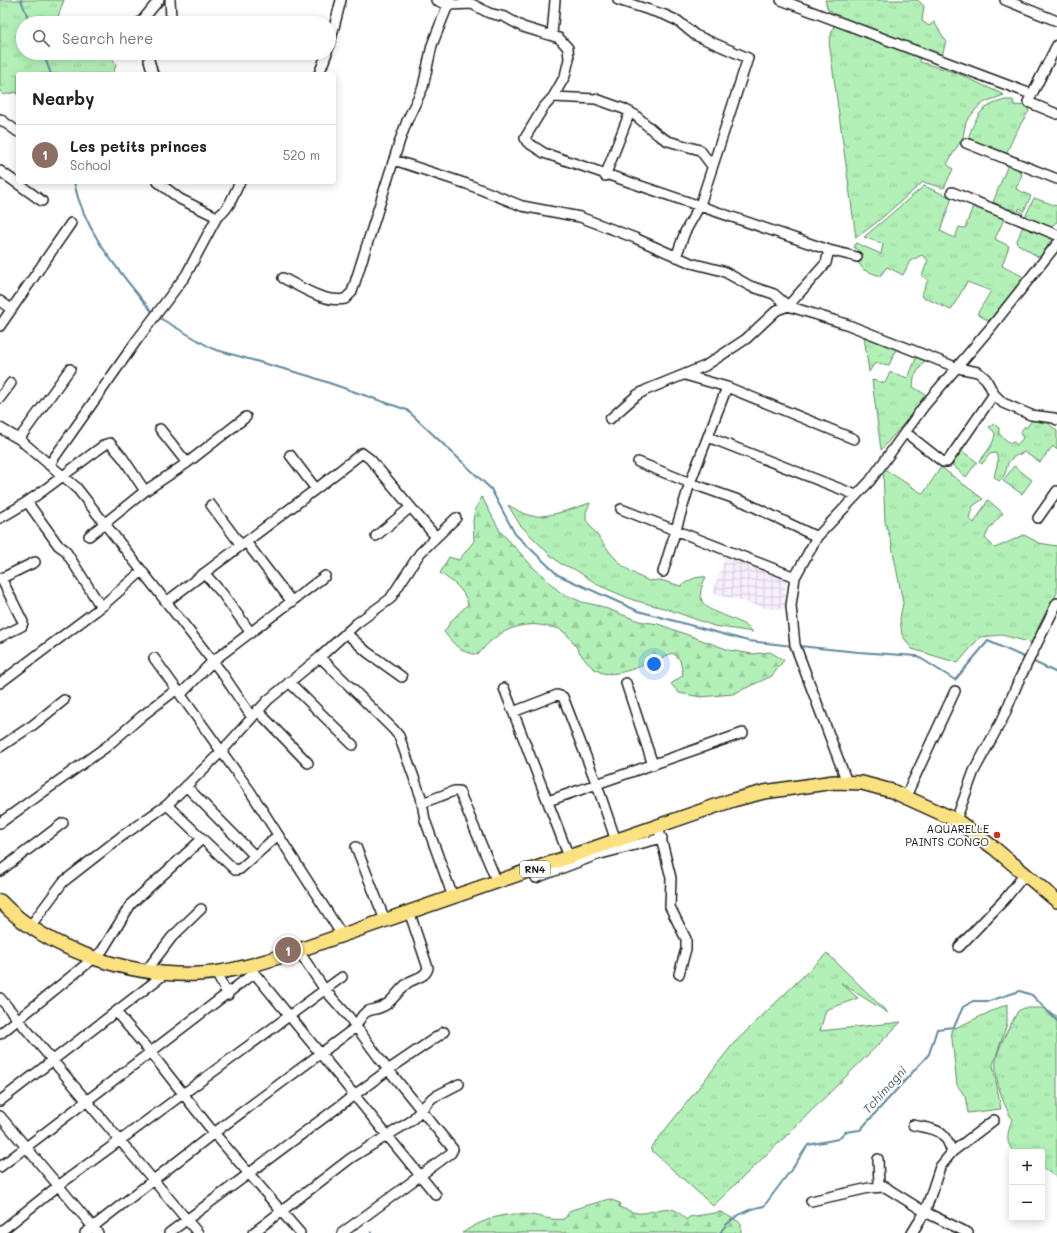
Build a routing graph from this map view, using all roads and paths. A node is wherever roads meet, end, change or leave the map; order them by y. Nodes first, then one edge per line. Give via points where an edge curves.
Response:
1 (159, 0) edge
2 (170, 0) edge
3 (341, 0) edge
4 (436, 0) edge
5 (555, 0) edge
6 (618, 0) edge
7 (781, 0) edge
8 (1005, 0) edge
9 (449, 2) edge
10 (146, 16) edge
11 (170, 16) edge
12 (336, 20) edge
13 (1057, 21) edge
14 (552, 35) junction
15 (1057, 45) edge
16 (149, 60) edge
17 (324, 60) edge
18 (152, 72) edge
19 (320, 72) edge
20 (1031, 94) junction
21 (552, 97) junction
22 (630, 112) junction
23 (1057, 114) edge
24 (0, 119) edge
25 (16, 131) edge
26 (966, 143) dead end
27 (394, 160) junction
28 (712, 166) junction
29 (0, 171) edge
30 (605, 176) junction
31 (1057, 179) edge
32 (16, 183) edge
33 (18, 184) edge
34 (161, 184) edge
35 (239, 184) edge
36 (952, 192) dead end
37 (42, 202) dead end
38 (700, 205) junction
39 (216, 217) junction
40 (71, 223) dead end
41 (1057, 235) edge
42 (1057, 244) edge
43 (829, 250) junction
44 (676, 257) junction
45 (857, 257) dead end
46 (283, 278) dead end
47 (0, 301) edge
48 (788, 306) junction
49 (11, 309) junction
50 (0, 326) edge
51 (958, 368) junction
52 (70, 369) dead end
53 (685, 375) junction
54 (11, 383) dead end
55 (727, 387) junction
56 (994, 394) junction
57 (0, 398) edge
58 (246, 417) dead end
59 (610, 419) dead end
60 (1057, 420) edge
61 (0, 428) edge
62 (160, 429) dead end
63 (905, 432) junction
64 (708, 437) junction
65 (19, 439) junction
66 (854, 439) dead end
67 (290, 455) dead end
68 (638, 462) dead end
69 (187, 463) junction
70 (49, 465) junction
71 (62, 476) junction
72 (690, 483) junction
73 (316, 489) junction
74 (145, 491) junction
75 (1057, 491) edge
76 (856, 495) junction
77 (28, 503) junction
78 (211, 505) dead end
79 (411, 507) junction
80 (621, 509) dead end
81 (0, 518) edge
82 (456, 518) dead end
83 (1038, 518) dead end
84 (105, 522) junction
85 (676, 530) junction
86 (89, 536) dead end
87 (376, 536) dead end
88 (436, 537) junction
89 (817, 537) junction
90 (244, 543) junction
91 (34, 562) dead end
92 (142, 571) junction
93 (663, 572) dead end
94 (204, 573) junction
95 (325, 576) dead end
96 (795, 577) junction
97 (1, 579) edge
98 (166, 602) junction
99 (292, 602) junction
100 (1057, 603) edge
101 (102, 607) junction
102 (251, 632) junction
103 (346, 633) junction
104 (0, 637) edge
105 (320, 657) junction
106 (154, 658) dead end
107 (212, 661) junction
108 (402, 677) dead end
109 (289, 682) junction
110 (0, 683) edge
111 (626, 683) dead end
112 (504, 688) dead end
113 (955, 691) dead end
114 (179, 692) junction
115 (64, 700) dead end
116 (514, 712) junction
117 (254, 713) junction
118 (743, 733) dead end
119 (353, 745) dead end
120 (0, 747) edge
121 (222, 751) junction
122 (308, 763) dead end
123 (653, 765) junction
124 (846, 782) junction
125 (597, 785) junction
126 (186, 786) junction
127 (906, 796) junction
128 (548, 801) junction
129 (422, 803) junction
130 (167, 805) junction
131 (956, 820) junction
132 (63, 823) dead end
133 (0, 824) edge
134 (660, 832) junction
135 (278, 835) junction
136 (202, 839) junction
137 (616, 840) junction
138 (356, 848) dead end
139 (254, 855) junction
140 (569, 857) junction
141 (0, 871) edge
142 (1025, 874) junction
143 (536, 878) dead end
144 (497, 882) junction
145 (453, 897) junction
146 (1057, 900) edge
147 (1, 903) edge
148 (201, 909) dead end
149 (409, 911) junction
150 (385, 920) junction
151 (31, 925) junction
152 (342, 935) junction
153 (959, 947) dead end
154 (298, 950) junction
155 (94, 958) junction
156 (252, 970) junction
157 (146, 971) junction
158 (166, 973) junction
159 (216, 973) junction
160 (679, 974) dead end
161 (342, 977) dead end
162 (325, 990) junction
163 (228, 995) junction
164 (0, 998) edge
165 (116, 1012) junction
166 (290, 1016) junction
167 (18, 1019) junction
168 (356, 1027) junction
169 (444, 1032) dead end
170 (0, 1034) edge
171 (151, 1053) junction
172 (322, 1054) junction
173 (53, 1060) junction
174 (388, 1070) junction
175 (459, 1084) dead end
176 (184, 1094) junction
177 (355, 1094) junction
178 (86, 1100) junction
179 (0, 1101) edge
180 (421, 1110) junction
181 (0, 1116) edge
182 (994, 1120) dead end
183 (913, 1125) dead end
184 (214, 1133) junction
185 (388, 1135) junction
186 (120, 1141) junction
187 (26, 1147) junction
188 (952, 1152) junction
189 (878, 1159) dead end
190 (0, 1167) edge
191 (248, 1173) junction
192 (420, 1175) junction
193 (154, 1180) junction
194 (58, 1186) junction
195 (879, 1186) junction
196 (436, 1194) dead end
197 (811, 1200) dead end
198 (282, 1211) junction
199 (925, 1212) junction
200 (187, 1220) junction
201 (95, 1230) edge
202 (0, 1232) edge
203 (85, 1233) edge
204 (169, 1233) edge
205 (198, 1233) edge
206 (253, 1233) edge
207 (300, 1233) edge
208 (342, 1233) edge
209 (912, 1233) edge
210 (968, 1233) edge

1 - 10 street
2 - 11 street
3 - 12 street
4 - 9 street
5 - 14 street
6 - 28 street via 672,18 695,35 748,58
7 - 20 street
8 - 13 street
9 - 14 street via 472,4 524,27
9 - 27 street via 432,45 423,87 407,121
14 - 21 street via 564,42 569,52 565,76
15 - 20 street
16 - 18 street
17 - 19 street
20 - 23 street via 1028,102
21 - 22 street via 596,99
21 - 30 street via 527,133 527,142 544,153
22 - 28 street via 658,135 700,150
22 - 30 street
24 - 25 street
26 - 31 street
27 - 44 street via 467,184 522,206 580,218 635,238
27 - 46 street via 349,297 341,300 324,297
28 - 38 street
29 - 32 street
30 - 38 street
33 - 37 street
34 - 39 street via 180,199
35 - 39 street via 224,213
36 - 41 street
38 - 43 street
38 - 44 street via 685,232
39 - 70 street via 186,275
40 - 49 street
42 - 51 street
43 - 45 street
43 - 48 street via 826,263
44 - 48 street via 723,271 750,286 774,294
47 - 49 street
48 - 51 street via 846,324
48 - 53 street via 777,310 746,339 705,366
49 - 50 street
51 - 56 street via 983,374
51 - 63 street
52 - 65 street
53 - 55 street
53 - 59 street via 637,395
54 - 57 street
55 - 64 street
55 - 66 street
56 - 60 street via 1015,410
56 - 63 street via 947,462 943,462
58 - 69 street
61 - 65 street
62 - 69 street
63 - 76 street via 870,481
64 - 72 street
64 - 76 street
65 - 70 street
67 - 73 street
68 - 72 street
69 - 74 street
70 - 71 street
71 - 74 street via 110,443
71 - 77 street
71 - 84 street via 76,486
72 - 85 street
72 - 89 street via 744,502
73 - 79 street via 362,453
73 - 90 street
74 - 84 street via 129,506
75 - 83 street
76 - 89 street
77 - 81 street
77 - 101 street via 58,545 65,550
78 - 90 street
79 - 87 street
79 - 88 street
80 - 85 street
82 - 88 street
84 - 86 street
84 - 92 street
85 - 93 street
85 - 96 street
88 - 103 street via 415,559 390,599
89 - 96 street
90 - 94 street
90 - 99 street
91 - 97 street
92 - 98 street
92 - 101 street
94 - 98 street
94 - 102 street
95 - 99 street
96 - 124 street via 791,606 795,645
97 - 104 street via 23,622 22,626
98 - 107 street
99 - 102 street
100 - 131 street via 1004,716 974,771
101 - 110 street
102 - 107 street
103 - 105 street
103 - 108 street
105 - 109 street
105 - 129 street via 393,729 404,749
106 - 114 street
107 - 114 street
107 - 117 street
109 - 117 street
109 - 119 street
111 - 123 street
112 - 116 street
113 - 127 street
114 - 121 street
114 - 133 street via 142,716 106,747
115 - 120 street
116 - 125 street via 557,696 563,697
116 - 128 street
117 - 121 street
117 - 122 street
118 - 123 street
121 - 126 street
121 - 135 street
123 - 125 street
124 - 127 highway, RN4 via 874,786
124 - 134 highway, RN4 via 764,792 733,800
125 - 128 street
125 - 137 street
126 - 130 street
126 - 139 street
127 - 131 highway, RN4
128 - 140 street
129 - 144 street via 459,791
129 - 145 street via 423,815
130 - 136 street
130 - 151 street via 63,882
131 - 142 highway, RN4
132 - 141 street
134 - 137 highway, RN4
134 - 143 street
134 - 160 street via 671,878 670,907 686,939
135 - 139 street
135 - 152 street
136 - 139 street via 235,870 240,869
136 - 155 street via 131,904 102,951
137 - 140 highway, RN4
138 - 150 street
140 - 144 highway, RN4
142 - 146 highway, RN4
142 - 153 street
144 - 145 highway, RN4
145 - 149 highway, RN4
147 - 151 highway, RN4
148 - 157 street via 172,937
149 - 150 highway, RN4
149 - 168 street via 428,966 427,972 404,985 386,1005 366,1012
150 - 152 highway, RN4
151 - 155 highway, RN4 via 63,945
152 - 154 highway, RN4
154 - 156 highway, RN4
154 - 162 street
155 - 157 highway, RN4
155 - 167 street
156 - 159 highway, RN4
156 - 163 street
156 - 166 street
157 - 158 highway, RN4
158 - 159 highway, RN4
158 - 165 street
159 - 163 street
161 - 162 street
162 - 166 street
162 - 168 street
163 - 171 street
164 - 167 street
165 - 171 street
165 - 173 street
166 - 172 street
166 - 176 street
167 - 170 street
167 - 173 street
168 - 172 street
168 - 174 street
169 - 174 street
171 - 176 street
171 - 178 street
172 - 177 street
172 - 184 street
173 - 178 street
173 - 179 street
174 - 177 street
174 - 180 street
175 - 180 street via 432,1098
176 - 184 street
176 - 186 street
177 - 185 street
177 - 191 street
178 - 186 street
178 - 187 street
180 - 185 street via 411,1121
180 - 192 street via 453,1149
181 - 187 street
182 - 188 street
183 - 188 street via 944,1134
184 - 191 street
184 - 193 street
185 - 192 street
185 - 198 street via 352,1158
186 - 193 street
186 - 194 street
187 - 190 street
187 - 194 street
188 - 199 street via 937,1172
189 - 195 street
191 - 198 street
191 - 200 street
192 - 196 street
192 - 208 street
193 - 200 street
193 - 201 street
194 - 201 street
194 - 202 street
195 - 197 street
195 - 199 street
198 - 206 street
198 - 207 street
199 - 209 street
199 - 210 street
200 - 204 street
200 - 205 street
201 - 203 street

